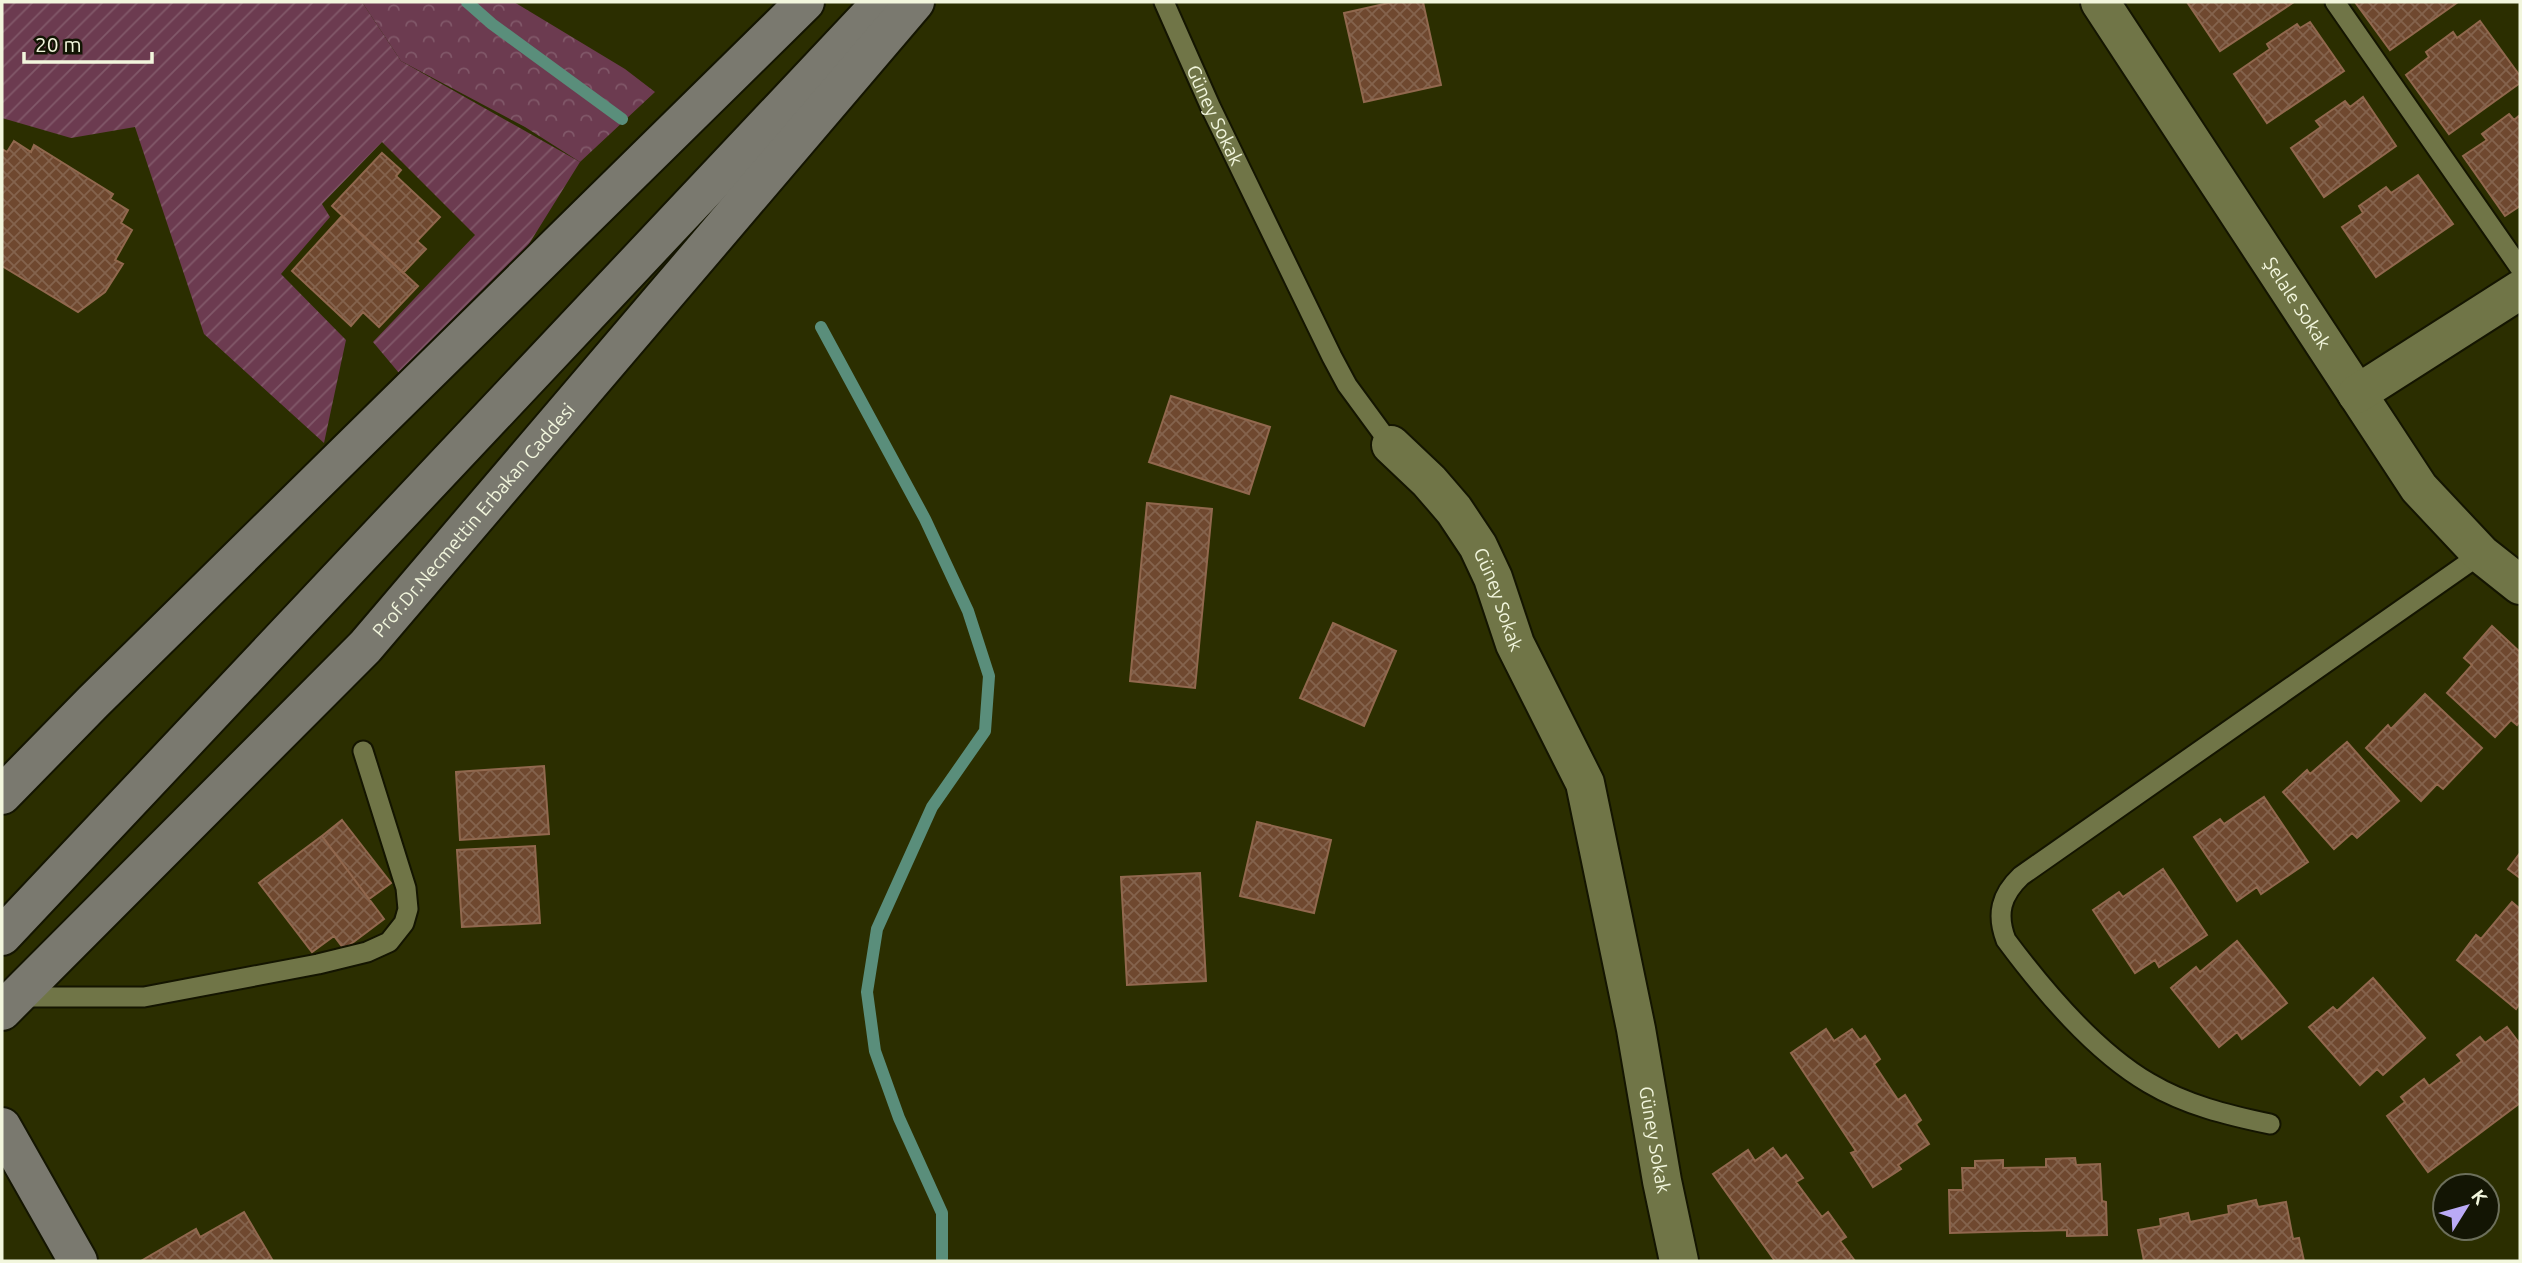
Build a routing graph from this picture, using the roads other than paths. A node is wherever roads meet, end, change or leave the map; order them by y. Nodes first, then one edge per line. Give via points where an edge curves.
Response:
1 (805, 2) edge
2 (882, 2) edge
3 (915, 2) edge
4 (1164, 2) edge
5 (2100, 2) edge
6 (2335, 2) edge
7 (2520, 268) edge
8 (2520, 290) edge
9 (2357, 394) junction
10 (1391, 445) joint
11 (2481, 554) junction
12 (2520, 585) edge
13 (363, 751) dead end
14 (2, 795) edge
15 (2, 936) edge
16 (8, 1004) edge
17 (2270, 1124) dead end
18 (2, 1127) edge
19 (78, 1261) edge
20 (1679, 1261) edge

1 - 14 main road
2 - 15 main road
3 - 16 main road, Prof.Dr.Necmettin Erbakan Caddesi via 365,646
4 - 10 lane, Güney Sokak via 1332,357
5 - 9 street, Şelale Sokak
6 - 7 lane
8 - 9 street
9 - 11 street, Şelale Sokak via 2419,488
10 - 20 street, Güney Sokak via 1454,510 1478,546 1516,644 1586,783
11 - 12 street, Şelale Sokak
11 - 17 lane via 2021,876 2003,898 2001,927 2006,940 2089,1038 2149,1083 2183,1100
13 - 16 lane via 406,888 404,923 389,942 318,964 145,998
18 - 19 main road

